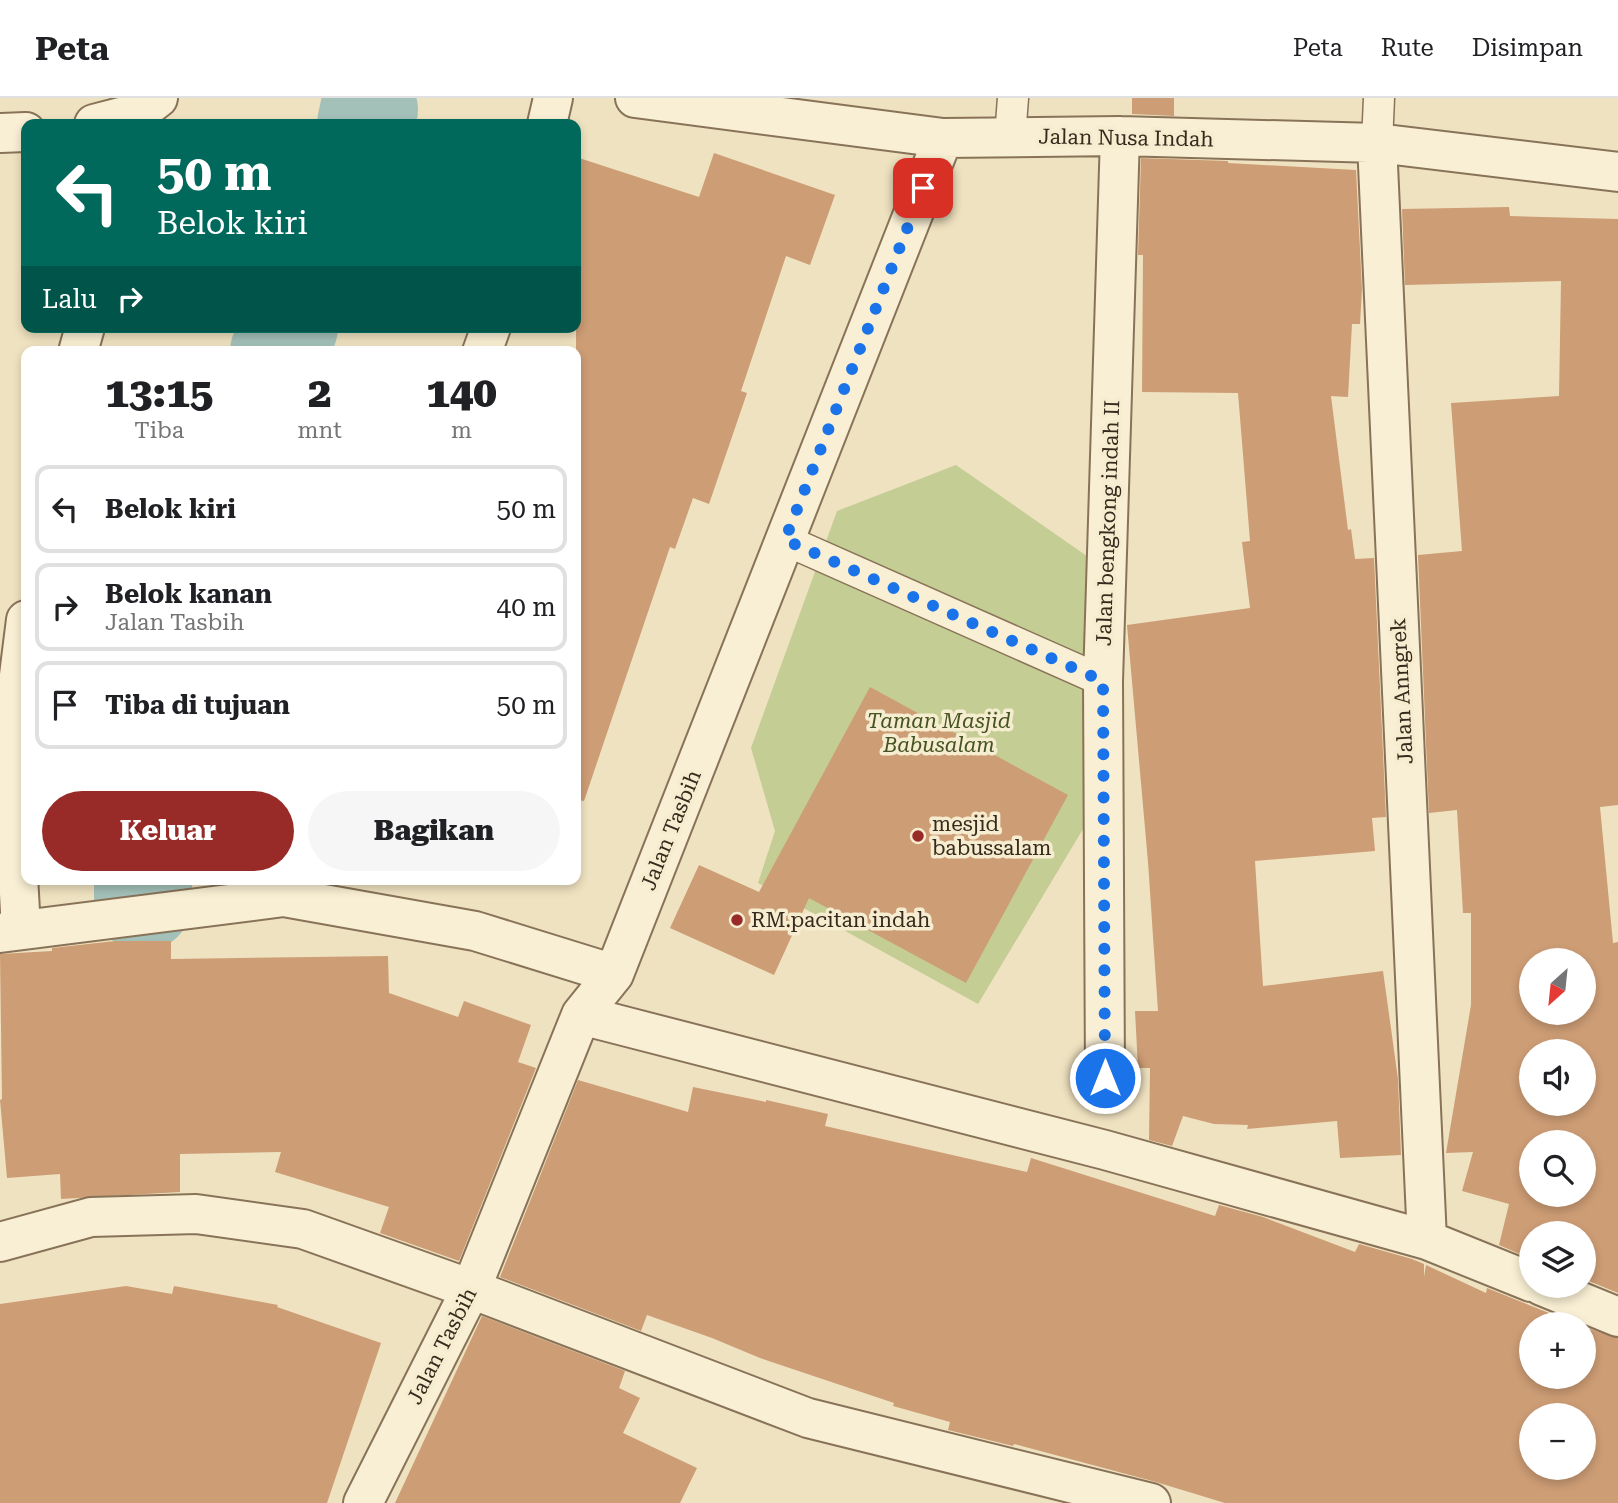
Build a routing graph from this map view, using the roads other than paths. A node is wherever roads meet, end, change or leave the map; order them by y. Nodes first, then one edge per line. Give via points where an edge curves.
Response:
1 (158, 98) edge
2 (168, 98) edge
3 (554, 98) edge
4 (635, 98) edge
5 (1013, 98) edge
6 (1379, 98) edge
7 (113, 119) edge
8 (160, 119) edge
9 (548, 119) edge
10 (21, 132) edge
11 (0, 133) edge
12 (1121, 136) junction
13 (1010, 137) junction
14 (943, 138) junction
15 (1377, 142) junction
16 (1618, 172) edge
17 (785, 540) junction
18 (21, 660) edge
19 (1103, 681) junction
20 (286, 888) edge
21 (10, 931) edge
22 (614, 974) junction
23 (581, 1015) junction
24 (1105, 1078) dead end
25 (1427, 1240) junction
26 (0, 1242) edge
27 (1519, 1277) edge
28 (471, 1289) junction
29 (1571, 1298) edge
30 (1618, 1317) edge
31 (363, 1503) edge
32 (1151, 1503) edge

1 - 7 street via 140,112
2 - 8 street
3 - 9 street
4 - 14 street, Jalan Nusa Indah
5 - 13 lane
6 - 15 lane
10 - 11 street
12 - 13 street, Jalan Nusa Indah
12 - 15 street, Jalan Nusa Indah
12 - 19 street, Jalan bengkong indah II
13 - 14 street, Jalan Nusa Indah
14 - 17 street, Jalan Tasbih
15 - 16 street, Jalan Nusa Indah
15 - 25 street, Jalan Anngrek
17 - 19 lane
17 - 22 street, Jalan Tasbih
18 - 21 street via 12,766
19 - 24 street, Jalan bengkong indah II
20 - 21 street
20 - 22 street via 475,931
22 - 23 street, Jalan Tasbih
23 - 25 street via 1105,1150
23 - 28 street, Jalan Tasbih
25 - 27 street
26 - 28 street via 91,1217 197,1214 303,1229
28 - 31 street, Jalan Tasbih
28 - 32 street via 808,1418
29 - 30 street

